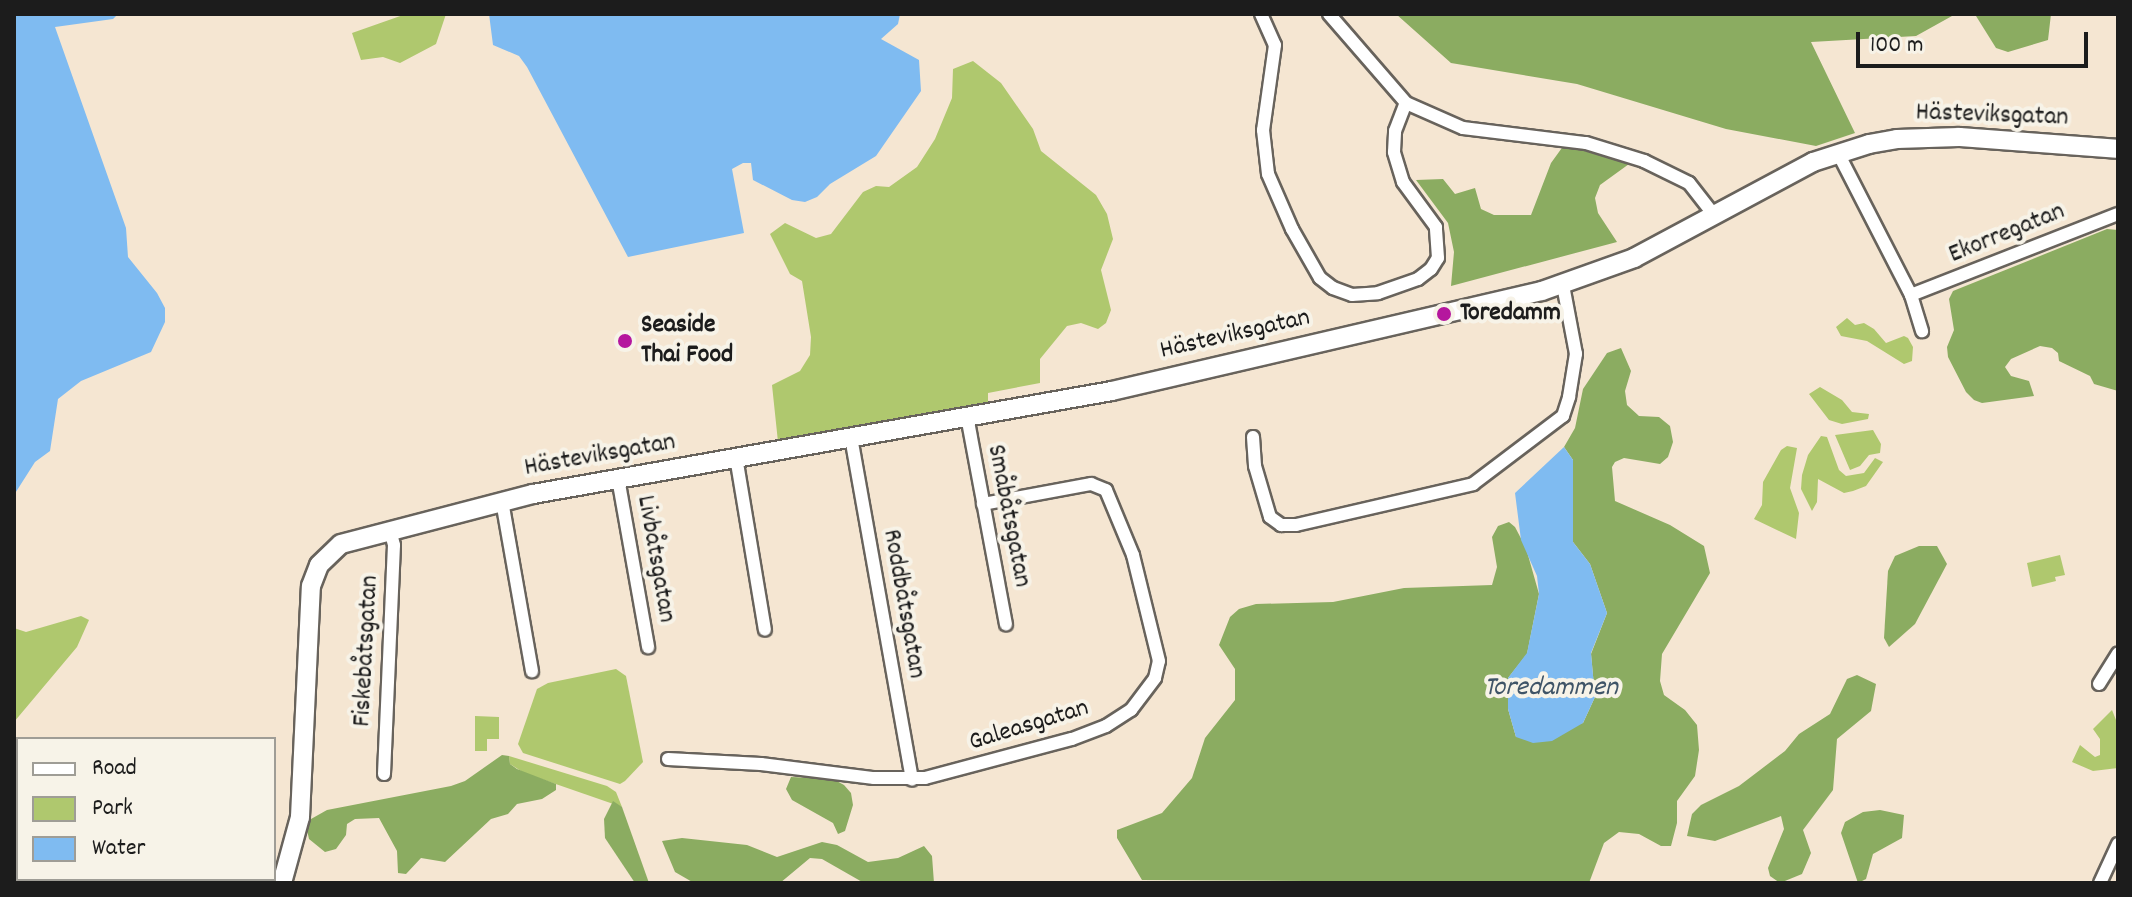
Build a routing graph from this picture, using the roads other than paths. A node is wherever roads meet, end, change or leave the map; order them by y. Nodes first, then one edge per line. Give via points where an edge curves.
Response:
1 (1261, 14) edge
2 (1329, 14) edge
3 (1406, 103) junction
4 (2118, 149) edge
5 (1838, 153) junction
6 (1713, 214) junction
7 (2118, 214) edge
8 (1563, 285) junction
9 (1911, 295) junction
10 (1922, 331) dead end
11 (967, 416) junction
12 (851, 437) junction
13 (1253, 437) dead end
14 (736, 457) junction
15 (618, 478) junction
16 (502, 501) junction
17 (983, 504) junction
18 (390, 530) junction
19 (1006, 624) dead end
20 (765, 630) dead end
21 (648, 647) dead end
22 (2118, 654) edge
23 (532, 671) dead end
24 (2099, 684) dead end
25 (668, 759) dead end
26 (384, 774) dead end
27 (912, 780) junction
28 (2118, 844) edge
29 (282, 883) edge
30 (2100, 883) edge

1 - 3 street via 1275,45 1263,130 1268,174 1320,278 1352,295 1378,293 1418,279 1438,258 1436,227 1403,182 1394,152 1395,131
2 - 3 street
3 - 6 street via 1463,128 1570,140 1644,161 1689,183
4 - 5 street, Hästeviksgatan via 1923,137
5 - 6 street, Hästeviksgatan
5 - 9 street
6 - 8 street, Hästeviksgatan via 1634,258
7 - 9 street, Ekorregatan
8 - 11 street, Hästeviksgatan via 1112,391
8 - 13 street via 1576,354 1563,416 1473,484 1281,525 1270,517 1255,466
9 - 10 street
11 - 12 street, Hästeviksgatan
11 - 17 street, Småbåtsgatan
12 - 14 street, Hästeviksgatan
12 - 27 street, Roddbåtsgatan
14 - 15 street, Hästeviksgatan
14 - 20 street
15 - 16 street, Hästeviksgatan
15 - 21 street, Livbåtsgatan
16 - 18 street, Hästeviksgatan
16 - 23 street
17 - 19 street, Småbåtsgatan
17 - 27 street, Galeasgatan via 1091,484 1106,490 1133,555 1158,671 1140,701 1104,727
18 - 26 street, Fiskebåtsgatan via 394,545
18 - 29 street, Hästeviksgatan via 341,544 319,565 311,586 300,817
22 - 24 street
25 - 27 street, Galeasgatan
28 - 30 street

